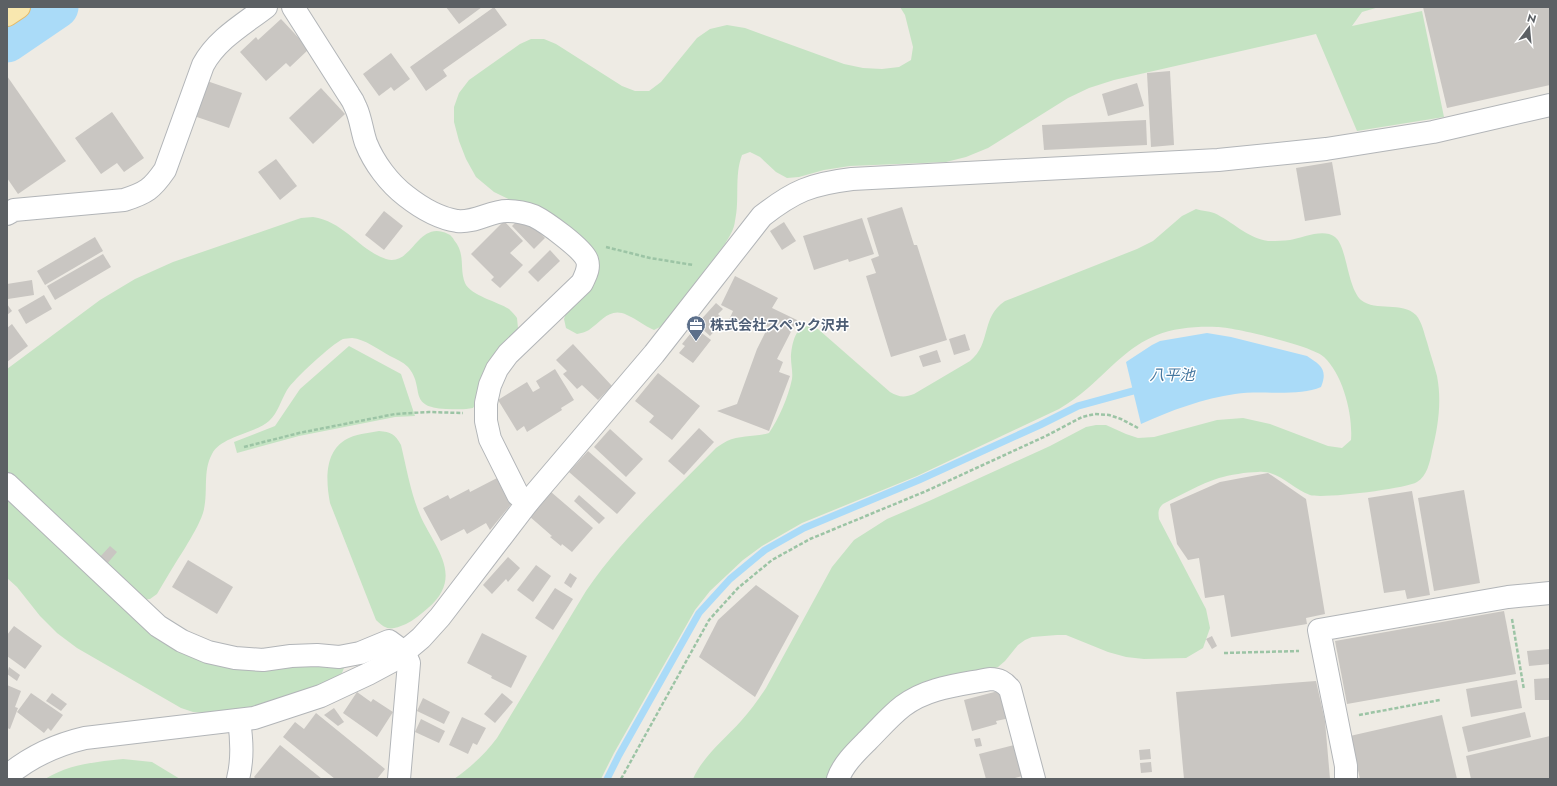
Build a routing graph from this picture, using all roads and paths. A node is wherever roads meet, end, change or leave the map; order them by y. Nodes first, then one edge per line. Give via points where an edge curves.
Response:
1 (19, 7) edge
2 (266, 7) edge
3 (293, 7) edge
4 (7, 15) edge
5 (1550, 105) edge
6 (9, 208) edge
7 (584, 256) junction
8 (714, 276) junction
9 (486, 414) junction
10 (1138, 428) dead end
11 (244, 447) dead end
12 (7, 484) edge
13 (528, 502) junction
14 (1550, 593) edge
15 (1508, 597) junction
16 (1323, 650) junction
17 (404, 652) junction
18 (1224, 653) dead end
19 (1524, 690) dead end
20 (1440, 700) dead end
21 (1337, 719) junction
22 (239, 720) junction
23 (7, 776) edge
24 (238, 779) edge
25 (399, 779) edge
26 (621, 779) edge
27 (838, 779) edge
28 (1034, 779) edge
29 (1346, 779) edge

1 - 4 main road
2 - 6 street via 216,46 203,64 165,170 155,184 140,195 124,200
3 - 7 street via 357,109 366,144 376,163 404,195 441,217 458,221 475,220 505,211 533,216 581,250
5 - 8 street via 1433,132 1326,149 1218,160 827,182 803,189 781,201 762,216
7 - 8 path via 604,246 701,267
7 - 9 street via 587,261 587,273 582,283 508,354 497,369 490,385
8 - 13 street via 654,354
9 - 11 path via 395,414 298,433
9 - 13 street via 490,439 498,456 518,495
10 - 26 path via 1109,415 1095,414 1082,417 924,492 810,539 778,556 738,588 709,620
12 - 17 street via 158,626 182,641 228,657 263,660 317,655 339,657 360,653 389,641
13 - 17 street via 440,617
14 - 15 street
15 - 16 street via 1319,630
15 - 19 path
16 - 18 path
16 - 21 street
17 - 22 street via 368,674 321,696 254,718
17 - 25 street via 409,663
20 - 21 path
21 - 29 street
22 - 23 street via 84,738 41,752
22 - 24 street via 242,744
27 - 28 street via 849,760 906,704 931,691 990,679 998,679 1010,689

